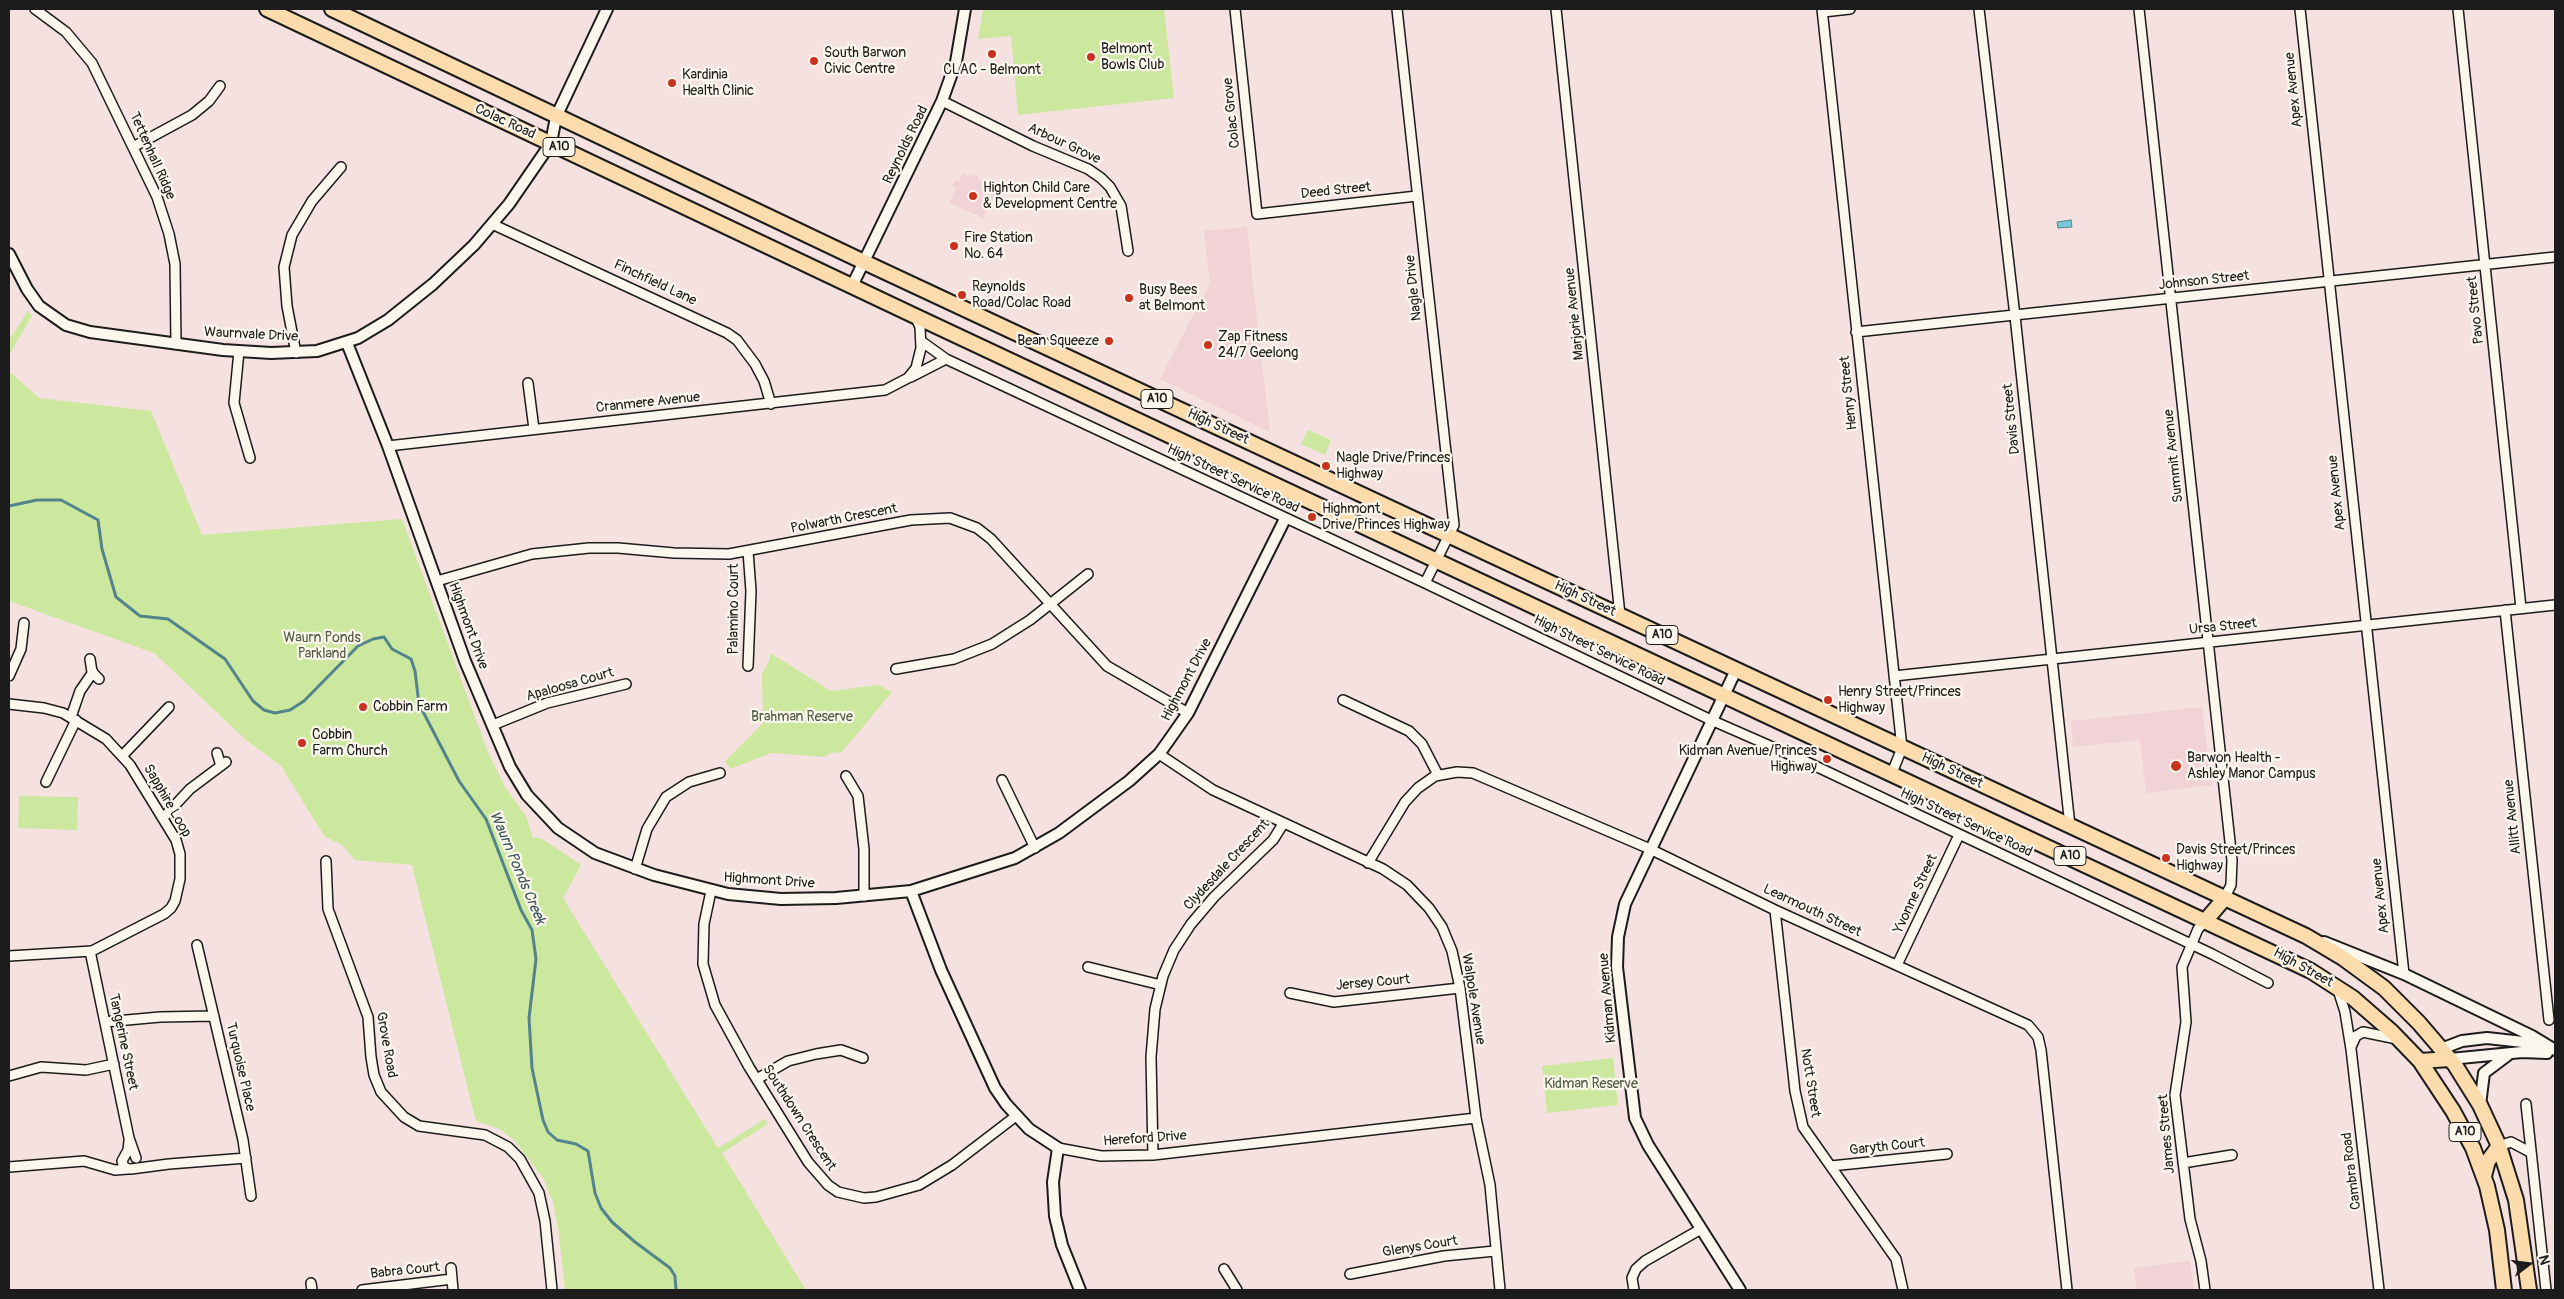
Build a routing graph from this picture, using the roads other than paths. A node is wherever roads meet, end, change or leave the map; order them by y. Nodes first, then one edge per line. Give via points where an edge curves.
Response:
1 (35, 9) edge
2 (266, 9) edge
3 (332, 9) edge
4 (607, 9) edge
5 (965, 9) edge
6 (1234, 9) edge
7 (1397, 9) edge
8 (1556, 9) edge
9 (1850, 9) edge
10 (1979, 9) edge
11 (2139, 9) edge
12 (2300, 9) edge
13 (2458, 9) edge
14 (1822, 10) edge
15 (220, 86) dead end
16 (942, 101) junction
17 (556, 117) junction
18 (552, 137) junction
19 (133, 147) junction
20 (341, 167) dead end
21 (1417, 196) junction
22 (1258, 214) joint
23 (492, 224) junction
24 (1128, 251) dead end
25 (9, 254) edge
26 (2555, 257) edge
27 (864, 262) junction
28 (2484, 265) junction
29 (2328, 281) junction
30 (852, 286) junction
31 (2170, 298) junction
32 (915, 316) junction
33 (2015, 316) junction
34 (1856, 332) junction
35 (921, 341) junction
36 (347, 343) junction
37 (176, 344) junction
38 (239, 351) junction
39 (296, 352) junction
40 (946, 359) junction
41 (908, 378) junction
42 (528, 383) dead end
43 (771, 404) junction
44 (534, 429) junction
45 (388, 446) junction
46 (250, 458) dead end
47 (1285, 519) junction
48 (1450, 535) junction
49 (748, 551) junction
50 (1436, 561) junction
51 (1088, 574) dead end
52 (437, 582) junction
53 (1425, 583) junction
54 (1050, 604) junction
55 (2555, 605) edge
56 (2521, 608) junction
57 (2505, 610) junction
58 (1620, 615) junction
59 (24, 623) dead end
60 (2366, 625) junction
61 (2209, 642) junction
62 (90, 659) dead end
63 (2051, 659) junction
64 (748, 666) dead end
65 (896, 669) dead end
66 (1736, 670) junction
67 (9, 676) edge
68 (1894, 676) junction
69 (626, 684) dead end
70 (1724, 695) junction
71 (1342, 700) dead end
72 (9, 704) edge
73 (169, 707) dead end
74 (1188, 713) junction
75 (73, 718) junction
76 (1711, 720) junction
77 (493, 724) junction
78 (1902, 748) junction
79 (217, 753) dead end
80 (1159, 754) junction
81 (123, 755) junction
82 (720, 773) dead end
83 (1892, 773) junction
84 (1438, 775) junction
85 (846, 776) dead end
86 (1002, 780) dead end
87 (46, 782) dead end
88 (163, 818) junction
89 (1283, 824) junction
90 (2070, 826) junction
91 (1959, 836) junction
92 (1035, 848) junction
93 (1650, 849) junction
94 (326, 861) dead end
95 (1368, 863) junction
96 (635, 869) junction
97 (711, 891) junction
98 (912, 891) junction
99 (864, 896) junction
100 (2224, 898) junction
101 (1775, 910) junction
102 (2206, 920) junction
103 (2306, 936) junction
104 (2191, 944) junction
105 (197, 946) dead end
106 (90, 951) junction
107 (9, 956) edge
108 (1897, 965) junction
109 (1088, 967) dead end
110 (2404, 974) junction
111 (2268, 983) dead end
112 (1161, 985) junction
113 (2337, 987) junction
114 (1460, 988) junction
115 (1290, 993) dead end
116 (214, 1016) junction
117 (2549, 1020) dead end
118 (105, 1022) junction
119 (2401, 1041) junction
120 (2351, 1049) junction
121 (2555, 1050) edge
122 (2511, 1053) junction
123 (2446, 1054) junction
124 (2555, 1054) edge
125 (863, 1058) dead end
126 (2419, 1060) junction
127 (114, 1064) junction
128 (9, 1076) edge
129 (757, 1079) junction
130 (2526, 1104) dead end
131 (2480, 1105) junction
132 (1016, 1116) junction
133 (1476, 1118) junction
134 (128, 1138) junction
135 (2499, 1146) junction
136 (1058, 1148) junction
137 (2530, 1152) junction
138 (1947, 1154) dead end
139 (1153, 1155) junction
140 (2232, 1155) dead end
141 (124, 1157) junction
142 (136, 1158) junction
143 (246, 1158) junction
144 (2183, 1162) junction
145 (106, 1166) junction
146 (153, 1166) junction
147 (1831, 1166) junction
148 (9, 1167) edge
149 (129, 1169) junction
150 (2484, 1176) junction
151 (252, 1196) dead end
152 (1701, 1229) junction
153 (1495, 1251) junction
154 (450, 1268) dead end
155 (1224, 1269) dead end
156 (1350, 1274) dead end
157 (452, 1279) junction
158 (362, 1290) edge
159 (453, 1290) edge
160 (552, 1290) edge
161 (1080, 1290) edge
162 (1237, 1290) edge
163 (1500, 1290) edge
164 (1634, 1290) edge
165 (1740, 1290) edge
166 (1903, 1290) edge
167 (2067, 1290) edge
168 (2205, 1290) edge
169 (2379, 1290) edge
170 (2504, 1290) edge
171 (2529, 1290) edge
172 (2546, 1290) edge

1 - 19 street, Tettenhall Ridge via 66,32 92,63
2 - 18 highway, Colac Road / A10
3 - 17 highway, Colac Road / A10
4 - 17 street, Waurnvale Drive
5 - 16 street, Reynolds Road via 956,62
6 - 22 street, Colac Grove
7 - 21 street, Nagle Drive
8 - 58 street, Marjorie Avenue
9 - 14 street
10 - 33 street, Davis Street
11 - 31 street, Summit Avenue
12 - 29 street, Apex Avenue
13 - 28 street, Pavo Street
14 - 34 street, Henry Street
15 - 19 street via 209,101 192,115
16 - 24 street, Arbour Grove via 1101,178 1110,186 1121,206
16 - 27 street, Reynolds Road
17 - 18 street, Waurnvale Drive
17 - 27 highway, Colac Road / A10
18 - 23 street, Waurnvale Drive via 538,165
18 - 30 highway, Colac Road / A10
19 - 37 street, Tettenhall Ridge via 157,197 172,248
20 - 39 street via 312,201 292,235 284,267
21 - 22 street, Deed Street
21 - 48 street, Nagle Drive via 1454,525
23 - 36 street, Waurnvale Drive via 433,284 388,320
23 - 43 street, Finchfield Lane via 727,333 737,340 756,364
25 - 37 street, Waurnvale Drive via 36,303 66,325 90,332
26 - 28 street, Johnson Street
27 - 30 street, Reynolds Road
27 - 48 highway, High Street / A10
28 - 29 street, Johnson Street
28 - 56 street, Pavo Street
29 - 31 street, Johnson Street
29 - 60 street, Apex Avenue
30 - 32 highway, High Street / A10
31 - 33 street, Johnson Street
31 - 61 street, Summit Avenue
32 - 35 street
32 - 50 highway, High Street / A10
33 - 34 street, Johnson Street
33 - 63 street, Davis Street
34 - 68 street, Henry Street
35 - 40 street, High Street Service Road
35 - 41 street via 919,360
36 - 39 street, Waurnvale Drive
36 - 45 street, Highmont Drive
37 - 38 street, Waurnvale Drive
38 - 39 street, Waurnvale Drive
38 - 46 street via 234,403
40 - 41 street, Cranmere Avenue
40 - 47 street, High Street Service Road
41 - 43 street, Cranmere Avenue via 872,394
42 - 44 street
43 - 44 street, Cranmere Avenue
44 - 45 street, Cranmere Avenue
45 - 52 street, Highmont Drive
47 - 53 street, High Street Service Road
47 - 74 street, Highmont Drive
48 - 50 street, Nagle Drive
48 - 58 highway, High Street / A10
49 - 52 street, Polwarth Crescent via 701,555 618,548 565,550 504,560
49 - 54 street, Polwarth Crescent via 912,520 950,518 977,528 991,539
49 - 64 street, Palamino Court
50 - 53 street
50 - 70 highway, High Street / A10
51 - 54 street
52 - 77 street, Highmont Drive via 465,661
53 - 76 street, High Street Service Road
54 - 65 street via 1011,633 974,652
54 - 74 street, Polwarth Crescent via 1107,666
55 - 56 street, Ursa Street
56 - 57 street, Ursa Street
57 - 60 street, Ursa Street
57 - 117 street, Allitt Avenue
58 - 66 highway, High Street / A10
59 - 67 street via 20,649
60 - 61 street, Ursa Street
60 - 110 street, Apex Avenue
61 - 63 street, Ursa Street
61 - 100 street, Summit Avenue via 2232,860 2232,885
62 - 75 street via 96,676 79,694
63 - 68 street, Ursa Street
63 - 90 street, Davis Street
66 - 70 street, Kidman Avenue
66 - 78 highway, High Street / A10
68 - 78 street, Henry Street
69 - 77 street, Apaloosa Court via 547,703
70 - 76 street, Kidman Avenue
70 - 83 highway, High Street / A10
71 - 84 street via 1409,731 1422,744
72 - 75 street, Sapphire Loop via 44,708
73 - 81 street
74 - 80 street, Highmont Drive
75 - 81 street, Sapphire Loop via 103,736
75 - 87 street
76 - 91 street, High Street Service Road via 1809,763
76 - 93 street, Kidman Avenue
77 - 96 street, Highmont Drive via 510,767 526,795 542,813 580,846
78 - 83 street, Henry Street
78 - 90 highway, High Street / A10
79 - 88 street via 224,764 190,789
80 - 89 street, Walpole Avenue via 1213,790
80 - 92 street, Highmont Drive via 1093,810
81 - 88 street, Sapphire Loop
82 - 96 street via 689,782 666,797 647,828
83 - 102 highway, High Street / A10
84 - 93 street, Learmouth Street via 1473,773
84 - 95 street via 1418,788 1405,802
85 - 99 street via 858,796 864,849
86 - 92 street
88 - 106 street, Sapphire Loop via 180,854 180,879 173,905 164,914
89 - 95 street, Walpole Avenue
89 - 112 street, Clydesdale Crescent via 1273,840 1191,924 1174,950
90 - 100 highway, High Street / A10
91 - 104 street, High Street Service Road
91 - 108 street, Yvonne Street
92 - 98 street, Highmont Drive via 983,869
93 - 101 street, Learmouth Street
93 - 152 street, Kidman Avenue via 1626,904 1618,937 1617,967 1632,1102 1635,1118 1648,1145
94 - 160 street, Grove Road via 328,909 368,1017 374,1075 381,1092 404,1117 419,1126 485,1135 508,1146 520,1159 539,1193
95 - 114 street, Walpole Avenue via 1407,885 1429,908 1452,951
96 - 97 street, Highmont Drive
97 - 99 street, Highmont Drive via 782,899
97 - 129 street, Southdown Crescent via 703,943 707,980 715,1005
98 - 99 street, Highmont Drive
98 - 132 street, Hereford Drive via 965,1025 995,1088
100 - 102 highway
100 - 103 highway, High Street / A10
101 - 108 street, Learmouth Street
101 - 147 street, Nott Street via 1799,1112 1803,1127
102 - 104 street, James Street
102 - 113 highway, High Street / A10 via 2273,951
103 - 110 street, High Street
103 - 123 highway, High Street / A10 via 2372,978 2408,1011
104 - 111 street, High Street Service Road
104 - 144 street, James Street via 2182,970 2186,1022 2175,1095
105 - 116 street, Turquoise Place
106 - 107 street, Sapphire Loop
106 - 118 street, Tangerine Street
108 - 167 street, Learmouth Street via 2021,1021 2034,1030 2040,1050
109 - 112 street
110 - 121 street, High Street
112 - 139 street, Clydesdale Crescent via 1151,1057
113 - 119 highway, High Street / A10
113 - 120 street, Cambra Road
114 - 115 street, Jersey Court via 1334,1002
114 - 133 street, Walpole Avenue
116 - 118 street
116 - 143 street, Turquoise Place
118 - 127 street, Tangerine Street
119 - 120 street via 2372,1032 2361,1033 2355,1037
119 - 126 highway, High Street / A10
120 - 169 street, Cambra Road
122 - 123 street
122 - 124 street
122 - 131 street via 2484,1073
123 - 124 street via 2466,1040 2497,1038 2529,1043
123 - 126 highway
123 - 131 highway, A10
125 - 129 street via 841,1050 816,1054 788,1061
126 - 150 highway, A10 via 2457,1117
127 - 128 street via 86,1070 41,1067
127 - 134 street, Tangerine Street
129 - 132 street, Southdown Crescent via 818,1176 838,1192 852,1197 876,1197 919,1185 952,1165
130 - 137 street
131 - 135 highway, A10
132 - 136 street, Hereford Drive
133 - 139 street, Hereford Drive
133 - 153 street, Walpole Avenue via 1490,1185
134 - 141 street, Tangerine Street via 129,1148
134 - 142 street, Tangerine Street
135 - 137 street via 2510,1142
135 - 150 highway via 2488,1161
135 - 171 highway, A10 via 2520,1219
136 - 139 street, Hereford Drive via 1101,1156
136 - 161 street via 1053,1182 1055,1216 1062,1245
137 - 172 street
138 - 147 street, Garyth Court
140 - 144 street
141 - 142 street via 130,1154
141 - 145 street via 113,1166
141 - 149 street via 122,1164
142 - 146 street
142 - 149 street via 136,1165
143 - 146 street
143 - 151 street, Turquoise Place
144 - 168 street, James Street via 2190,1218
145 - 148 street via 82,1161
145 - 149 street via 115,1170
146 - 149 street
147 - 166 street, Nott Street via 1896,1260
150 - 170 highway, A10 via 2494,1212
152 - 164 street via 1636,1269 1632,1278
152 - 165 street, Kidman Avenue
153 - 156 street, Glenys Court via 1444,1256
153 - 163 street, Walpole Avenue
154 - 157 street
155 - 162 street
157 - 158 street, Babra Court
157 - 159 street

